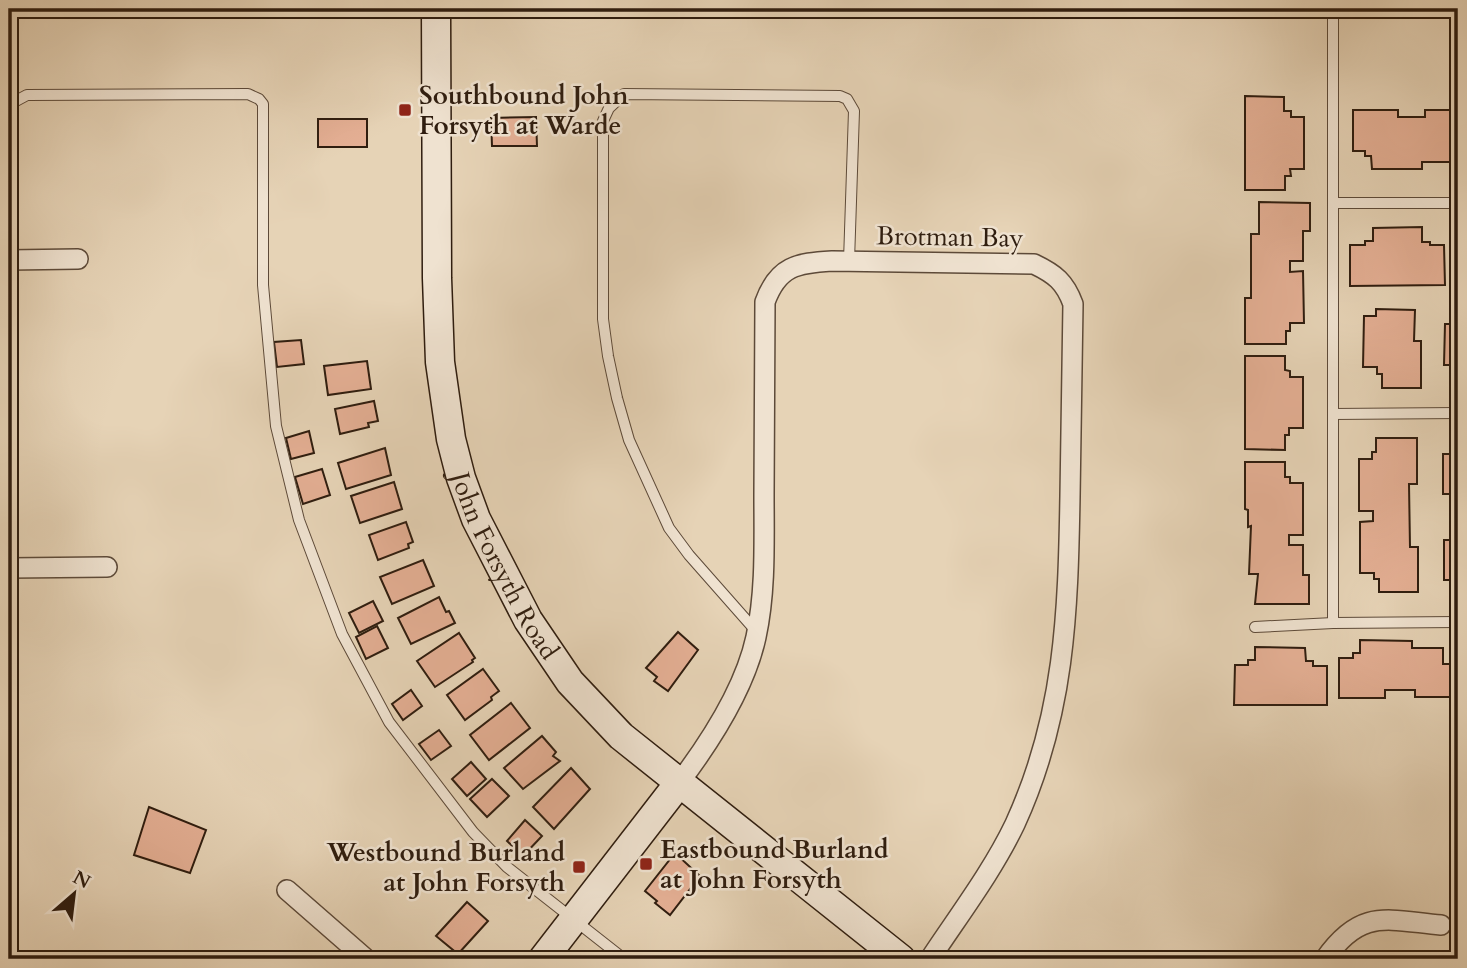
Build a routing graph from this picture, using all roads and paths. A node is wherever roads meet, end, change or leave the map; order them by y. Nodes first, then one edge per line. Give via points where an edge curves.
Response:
1 (436, 9) edge
2 (1333, 9) edge
3 (9, 113) edge
4 (1333, 203) junction
5 (1458, 203) edge
6 (78, 259) dead end
7 (9, 260) edge
8 (849, 261) junction
9 (1458, 412) edge
10 (1333, 414) junction
11 (107, 567) dead end
12 (9, 568) edge
13 (1458, 622) edge
14 (1333, 623) junction
15 (1255, 627) dead end
16 (757, 631) junction
17 (679, 783) junction
18 (287, 890) dead end
19 (574, 919) junction
20 (1441, 925) dead end
21 (366, 959) edge
22 (543, 959) edge
23 (624, 959) edge
24 (901, 959) edge
25 (930, 959) edge
26 (1325, 959) edge

1 - 17 street, John Forsyth Road via 440,362 461,478 476,519 528,620 570,682 621,736
2 - 4 lane
3 - 19 lane via 14,102 27,95 248,94 260,99 263,285 276,426 299,520 321,583 388,722 436,786 507,867
4 - 5 lane
4 - 10 lane
6 - 7 street
8 - 16 street, Brotman Bay via 803,263 772,285 765,302 764,566
8 - 16 lane via 854,111 847,99 624,94 609,108 603,121 603,319 617,398 629,440 669,528
8 - 25 street, Brotman Bay via 1034,264 1067,288 1073,304 1068,580 1059,684 1034,777 1015,823
9 - 10 lane
10 - 14 lane
11 - 12 street
13 - 14 lane
14 - 15 lane
16 - 17 street, Brotman Bay via 720,722
17 - 19 street
17 - 24 street, John Forsyth Road
18 - 21 street
19 - 22 street
19 - 23 lane
20 - 26 street via 1377,919 1346,933

